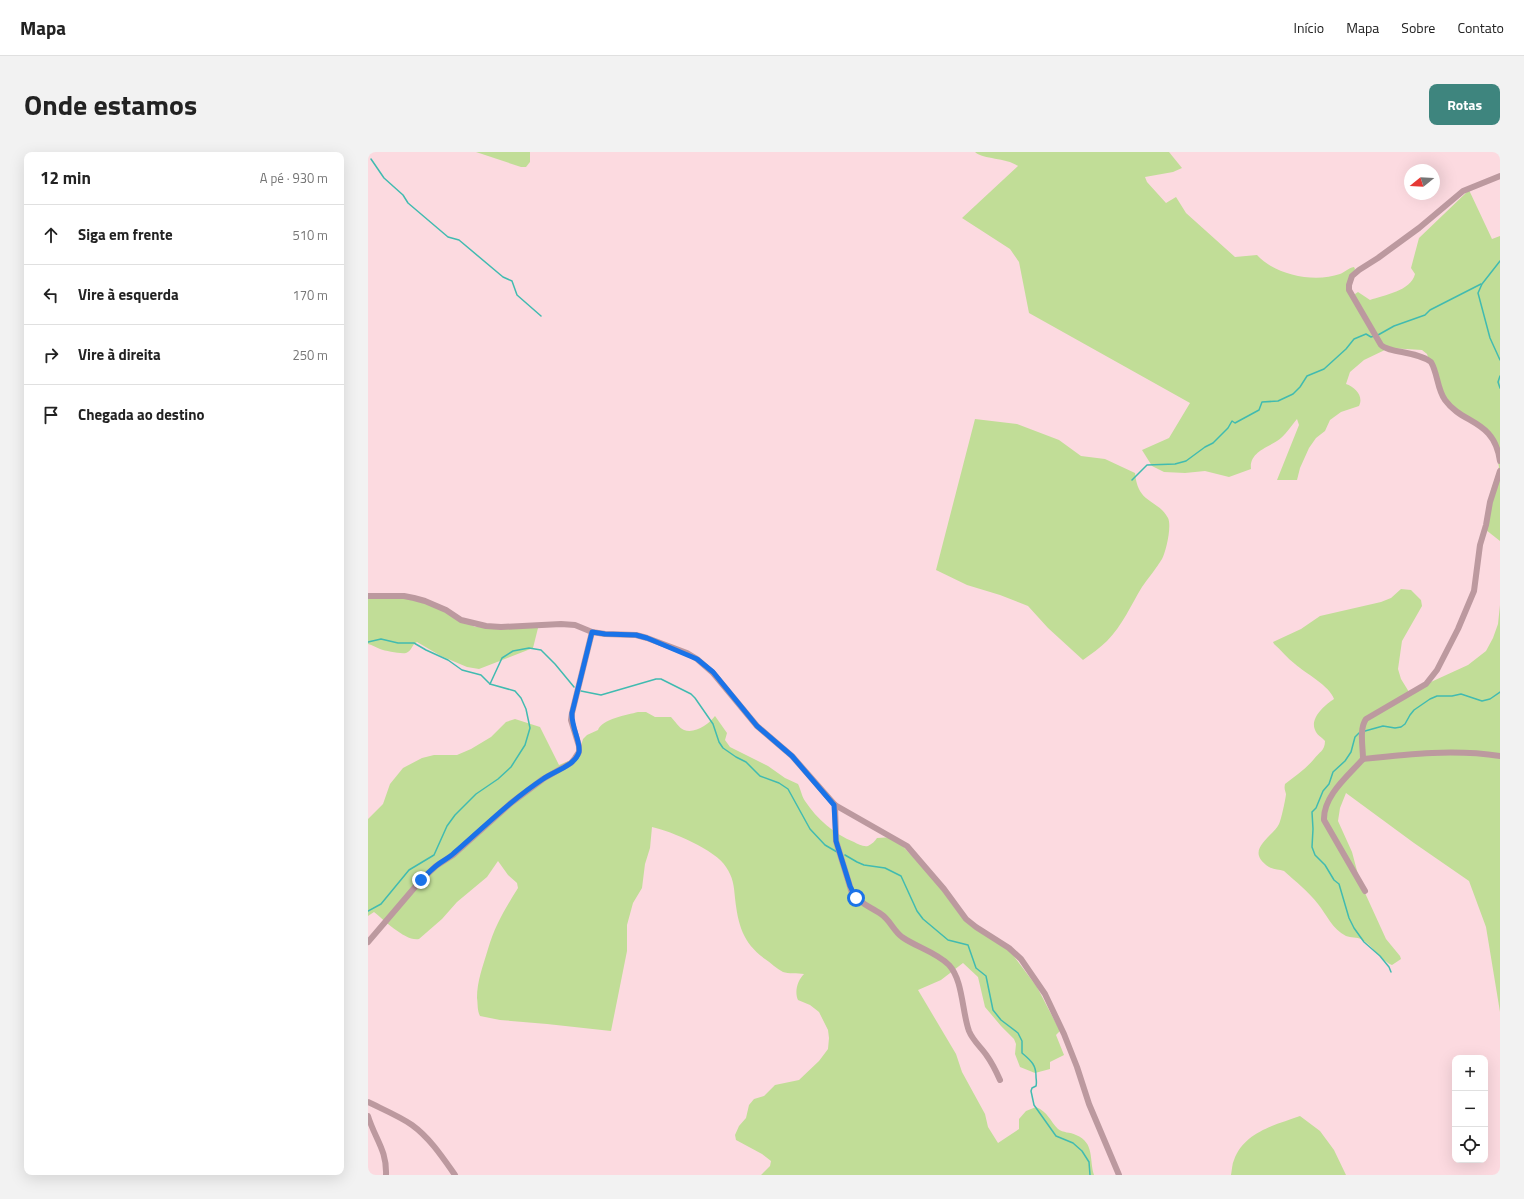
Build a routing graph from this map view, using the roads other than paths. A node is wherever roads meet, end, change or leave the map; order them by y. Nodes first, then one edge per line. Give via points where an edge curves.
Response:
1 (1500, 176) edge
2 (1500, 461) edge
3 (1500, 471) edge
4 (368, 596) edge
5 (592, 632) junction
6 (1500, 756) edge
7 (1363, 759) junction
8 (834, 805) junction
9 (1365, 891) dead end
10 (368, 942) edge
11 (1000, 1080) dead end
12 (368, 1102) edge
13 (368, 1116) edge
14 (386, 1175) edge
15 (455, 1175) edge
16 (1119, 1175) edge

1 - 2 street via 1457,195 1419,228 1355,273 1348,285 1381,345 1412,353 1431,362 1443,398 1457,411 1483,427 1493,440
3 - 7 street via 1480,546 1474,591 1458,629 1430,680 1370,715 1363,723
4 - 5 street via 409,597 425,601 461,620 486,626 562,624 575,625
5 - 8 street via 636,635 697,659 713,672 757,726 792,756
5 - 10 street via 572,713 572,724 579,746 575,758 511,803 453,855 436,866
6 - 7 street via 1440,752
7 - 9 street via 1335,790 1325,807 1324,820
8 - 11 street via 836,841 852,893 863,905 886,918 900,936 949,965 956,977 970,1032 987,1055
8 - 16 street via 907,846 966,919 1009,948 1020,959 1045,994 1064,1034 1089,1104
12 - 15 street via 411,1124 443,1158
13 - 14 street via 385,1154

